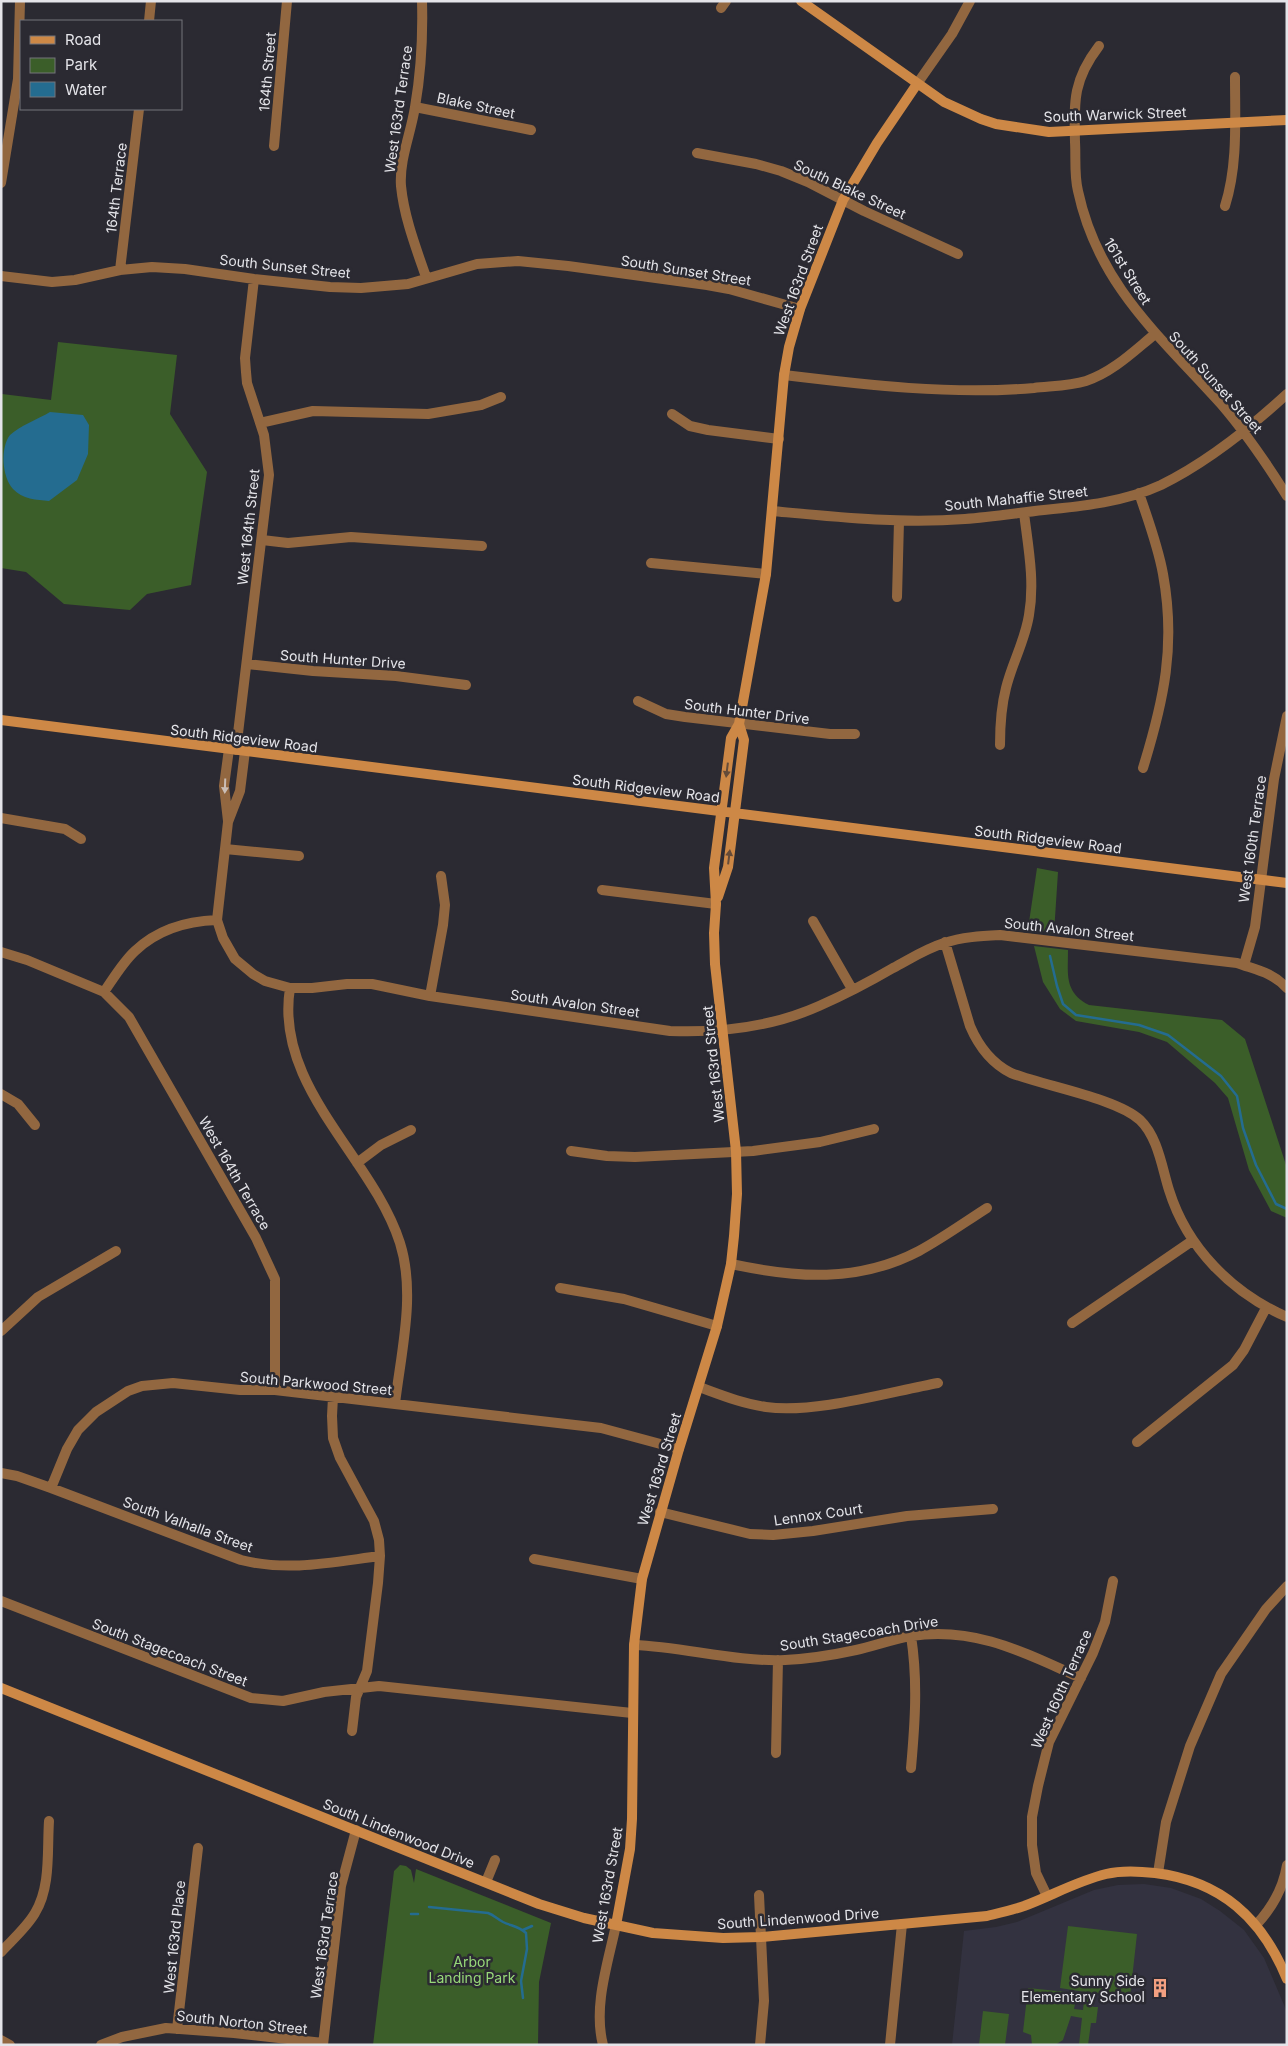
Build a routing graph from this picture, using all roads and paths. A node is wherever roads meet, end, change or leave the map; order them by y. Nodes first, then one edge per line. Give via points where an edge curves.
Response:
1 (20, 1) edge
2 (151, 1) edge
3 (287, 1) edge
4 (422, 1) edge
5 (802, 1) edge
6 (970, 1) edge
7 (149, 20) edge
8 (1099, 46) dead end
9 (1235, 77) dead end
10 (917, 84) junction
11 (415, 107) junction
12 (139, 110) edge
13 (1287, 120) edge
14 (1234, 122) junction
15 (531, 130) dead end
16 (1075, 130) junction
17 (274, 146) dead end
18 (697, 153) dead end
19 (1, 183) edge
20 (843, 200) junction
21 (1225, 206) dead end
22 (958, 254) dead end
23 (120, 270) junction
24 (1, 276) edge
25 (426, 278) junction
26 (254, 279) junction
27 (800, 309) junction
28 (1155, 334) junction
29 (784, 375) junction
30 (1287, 394) edge
31 (501, 397) dead end
32 (672, 414) dead end
33 (260, 423) junction
34 (1243, 430) junction
35 (779, 439) junction
36 (1139, 493) junction
37 (1287, 496) edge
38 (772, 511) junction
39 (1024, 513) junction
40 (899, 520) junction
41 (262, 540) junction
42 (482, 546) dead end
43 (651, 563) dead end
44 (766, 574) junction
45 (897, 597) dead end
46 (247, 664) junction
47 (466, 685) dead end
48 (638, 701) dead end
49 (1287, 716) edge
50 (1, 720) edge
51 (739, 724) junction
52 (855, 734) dead end
53 (1000, 745) dead end
54 (237, 750) junction
55 (1143, 768) dead end
56 (721, 811) junction
57 (735, 813) junction
58 (1, 818) edge
59 (228, 822) junction
60 (81, 839) dead end
61 (225, 849) junction
62 (299, 856) dead end
63 (441, 876) dead end
64 (1260, 880) junction
65 (1287, 883) edge
66 (602, 890) dead end
67 (716, 904) junction
68 (217, 920) junction
69 (813, 921) dead end
70 (945, 942) junction
71 (1, 952) edge
72 (1244, 965) junction
73 (290, 988) junction
74 (1287, 988) edge
75 (852, 989) junction
76 (104, 992) junction
77 (430, 996) junction
78 (723, 1029) junction
79 (1, 1094) edge
80 (35, 1125) dead end
81 (874, 1129) dead end
82 (411, 1130) dead end
83 (571, 1151) dead end
84 (736, 1152) junction
85 (357, 1163) junction
86 (987, 1208) dead end
87 (1192, 1241) junction
88 (116, 1252) dead end
89 (731, 1264) junction
90 (560, 1288) dead end
91 (1266, 1308) junction
92 (1287, 1317) edge
93 (1072, 1323) dead end
94 (717, 1326) junction
95 (1, 1331) edge
96 (938, 1383) dead end
97 (699, 1388) junction
98 (275, 1390) junction
99 (333, 1397) junction
100 (395, 1404) junction
101 (1137, 1442) dead end
102 (679, 1449) junction
103 (1, 1473) edge
104 (51, 1488) junction
105 (993, 1510) dead end
106 (660, 1512) junction
107 (380, 1556) junction
108 (534, 1559) dead end
109 (642, 1579) junction
110 (1113, 1580) dead end
111 (1287, 1586) edge
112 (1, 1601) edge
113 (911, 1636) junction
114 (634, 1645) junction
115 (778, 1660) junction
116 (1081, 1678) junction
117 (361, 1687) junction
118 (1, 1688) edge
119 (632, 1713) junction
120 (352, 1731) dead end
121 (776, 1753) dead end
122 (911, 1768) dead end
123 (49, 1821) dead end
124 (356, 1830) junction
125 (198, 1848) dead end
126 (494, 1860) dead end
127 (1287, 1865) edge
128 (1158, 1873) junction
129 (486, 1882) junction
130 (758, 1894) dead end
131 (1047, 1896) junction
132 (902, 1924) junction
133 (616, 1925) junction
134 (1256, 1925) junction
135 (761, 1937) junction
136 (1, 1952) edge
137 (1287, 1979) edge
138 (177, 2029) junction
139 (1, 2040) edge
140 (323, 2044) edge
141 (10, 2045) edge
142 (101, 2045) edge
143 (603, 2045) edge
144 (760, 2045) edge
145 (890, 2045) edge

1 - 19 street via 18,78
2 - 7 street
3 - 17 street, 164th Street
4 - 11 street, West 163rd Terrace via 421,64
5 - 10 street, South Warwick Street
6 - 10 street, West 163rd Street via 952,34
8 - 16 street, 161st Street via 1079,79
9 - 14 street
10 - 16 street, South Warwick Street via 957,110 996,124 1049,132
10 - 20 street, West 163rd Street
11 - 15 street, Blake Street
11 - 25 street, West 163rd Terrace via 401,185 406,217
12 - 23 street, 164th Terrace
13 - 14 street, South Warwick Street
14 - 16 street, South Warwick Street
14 - 21 street via 1230,191
16 - 28 street, 161st Street via 1077,190 1096,248 1122,292
18 - 20 street, South Blake Street via 781,171
20 - 22 street, South Blake Street
20 - 27 street, West 163rd Street
23 - 24 street, South Sunset Street via 52,282
23 - 26 street, South Sunset Street via 184,268
25 - 26 street, South Sunset Street via 408,284 361,288
25 - 27 street, South Sunset Street via 477,264 535,262 714,286
26 - 33 street, West 164th Street via 245,358 247,383
27 - 29 street, West 163rd Street
28 - 29 street, South Sunset Street via 1106,371 1086,381 1047,386 982,391 936,390
28 - 34 street, South Sunset Street
29 - 35 street, West 163rd Street
30 - 34 street
31 - 33 street via 481,405 428,414 314,411
32 - 35 street via 690,426
33 - 41 street, West 164th Street via 269,475
34 - 36 street, South Mahaffie Street via 1184,473
34 - 37 street, South Sunset Street
35 - 38 street, West 163rd Street
36 - 39 street, South Mahaffie Street via 1096,504
36 - 55 street via 1163,572 1169,625 1163,696
38 - 40 street, South Mahaffie Street
38 - 44 street, West 163rd Street
39 - 40 street, South Mahaffie Street via 965,519
39 - 53 street via 1031,596 1026,628 1003,702
40 - 45 street
41 - 42 street via 288,542 351,537
41 - 46 street, West 164th Street
43 - 44 street
44 - 51 street, West 163rd Street
46 - 47 street, South Hunter Drive
46 - 54 street, West 164th Street
48 - 51 street, South Hunter Drive via 666,714
49 - 64 street, West 160th Terrace via 1274,779
50 - 54 street, South Ridgeview Road
51 - 52 street, South Hunter Drive
51 -> 56 street, West 163rd Street via 731,738
51 - 57 street, West 163rd Street via 744,740
54 - 56 street, South Ridgeview Road
54 - 59 street, West 164th Street via 240,790
54 -> 59 street, West 164th Street via 224,786
56 - 57 street, South Ridgeview Road
56 - 67 street, West 163rd Street via 714,868
57 - 64 street, South Ridgeview Road
67 -> 57 street, West 163rd Street via 728,867
58 - 60 street via 65,829
59 - 61 street, West 164th Street
61 - 62 street
61 - 68 street, West 164th Street
63 - 77 street via 444,926
64 - 65 street, South Ridgeview Road
64 - 72 street, West 160th Terrace via 1254,926
66 - 67 street
67 - 78 street, West 163rd Street via 715,964
68 - 73 street, West 164th Street via 223,938 244,967 266,982
68 - 76 street via 180,925 149,940 134,952
69 - 75 street
70 - 72 street, South Avalon Street via 978,936 1012,936
70 - 75 street, South Avalon Street
70 - 87 street via 970,1026 982,1049 1011,1074 1118,1107 1141,1121 1152,1138 1171,1196
71 - 76 street
72 - 74 street, South Avalon Street via 1262,970
73 - 77 street, South Avalon Street via 372,984
73 - 85 street via 287,1013 292,1044 316,1099
75 - 78 street, South Avalon Street via 774,1023
76 - 98 street, West 164th Terrace via 129,1017 256,1238 275,1279
77 - 78 street, South Avalon Street via 670,1031
78 - 84 street, West 163rd Street
79 - 80 street via 18,1104
81 - 84 street via 820,1142
82 - 85 street via 381,1145
83 - 84 street via 635,1157
84 - 89 street, West 163rd Street via 737,1194
85 - 100 street via 387,1211 400,1243 408,1286
86 - 89 street via 918,1251 863,1271 813,1276 767,1272
87 - 91 street via 1227,1279
87 - 93 street
88 - 95 street via 38,1297
89 - 94 street, West 163rd Street
90 - 94 street via 624,1298
91 - 92 street
91 - 101 street via 1233,1365
94 - 97 street, West 163rd Street
96 - 97 street via 847,1401 783,1408 745,1402
97 - 102 street, West 163rd Street
98 - 99 street, South Parkwood Street
98 - 104 street, South Parkwood Street via 173,1383 128,1391 96,1412 78,1430
99 - 100 street, South Parkwood Street
99 - 107 street via 333,1438 340,1458 374,1521
100 - 102 street, South Parkwood Street via 600,1428
102 - 106 street, West 163rd Street
103 - 104 street
104 - 107 street, South Valhalla Street via 259,1564 302,1566
105 - 106 street, Lennox Court via 899,1516 804,1533 774,1535 750,1534
106 - 109 street, West 163rd Street
107 - 117 street via 367,1671
108 - 109 street
109 - 114 street, West 163rd Street
110 - 116 street, West 160th Terrace via 1105,1622
111 - 128 street via 1266,1609 1221,1674 1190,1746 1166,1822
112 - 117 street, South Stagecoach Street via 251,1698 283,1701
113 - 115 street, South Stagecoach Drive via 854,1650
113 - 116 street, South Stagecoach Drive via 945,1633 979,1638 1016,1648
113 - 122 street via 916,1712
114 - 115 street, South Stagecoach Drive via 661,1646 741,1659
114 - 119 street, West 163rd Street
115 - 121 street
116 - 131 street, West 160th Terrace via 1049,1742 1032,1817 1036,1873
117 - 119 street, South Stagecoach Street via 427,1690
117 - 120 street via 356,1697
118 - 124 street, South Lindenwood Drive
119 - 133 street, West 163rd Street via 630,1842
123 - 136 street via 42,1900 34,1915
124 - 129 street, South Lindenwood Drive
124 - 140 street, West 163rd Terrace via 342,1886
125 - 138 street, West 163rd Place
126 - 129 street
127 - 134 street via 1276,1901
128 - 131 street, South Lindenwood Drive via 1107,1874
128 - 134 street, South Lindenwood Drive via 1206,1887 1232,1902
129 - 133 street, South Lindenwood Drive via 539,1904
130 - 135 street
131 - 132 street, South Lindenwood Drive via 987,1916
132 - 135 street, South Lindenwood Drive
132 - 145 street
133 - 135 street, South Lindenwood Drive via 682,1936
133 - 143 street, West 163rd Street via 602,1993 600,2028
134 - 137 street, South Lindenwood Drive via 1272,1945
135 - 144 street via 764,2001
138 - 140 street, South Norton Street
138 - 142 street, South Norton Street via 144,2032
139 - 141 street

